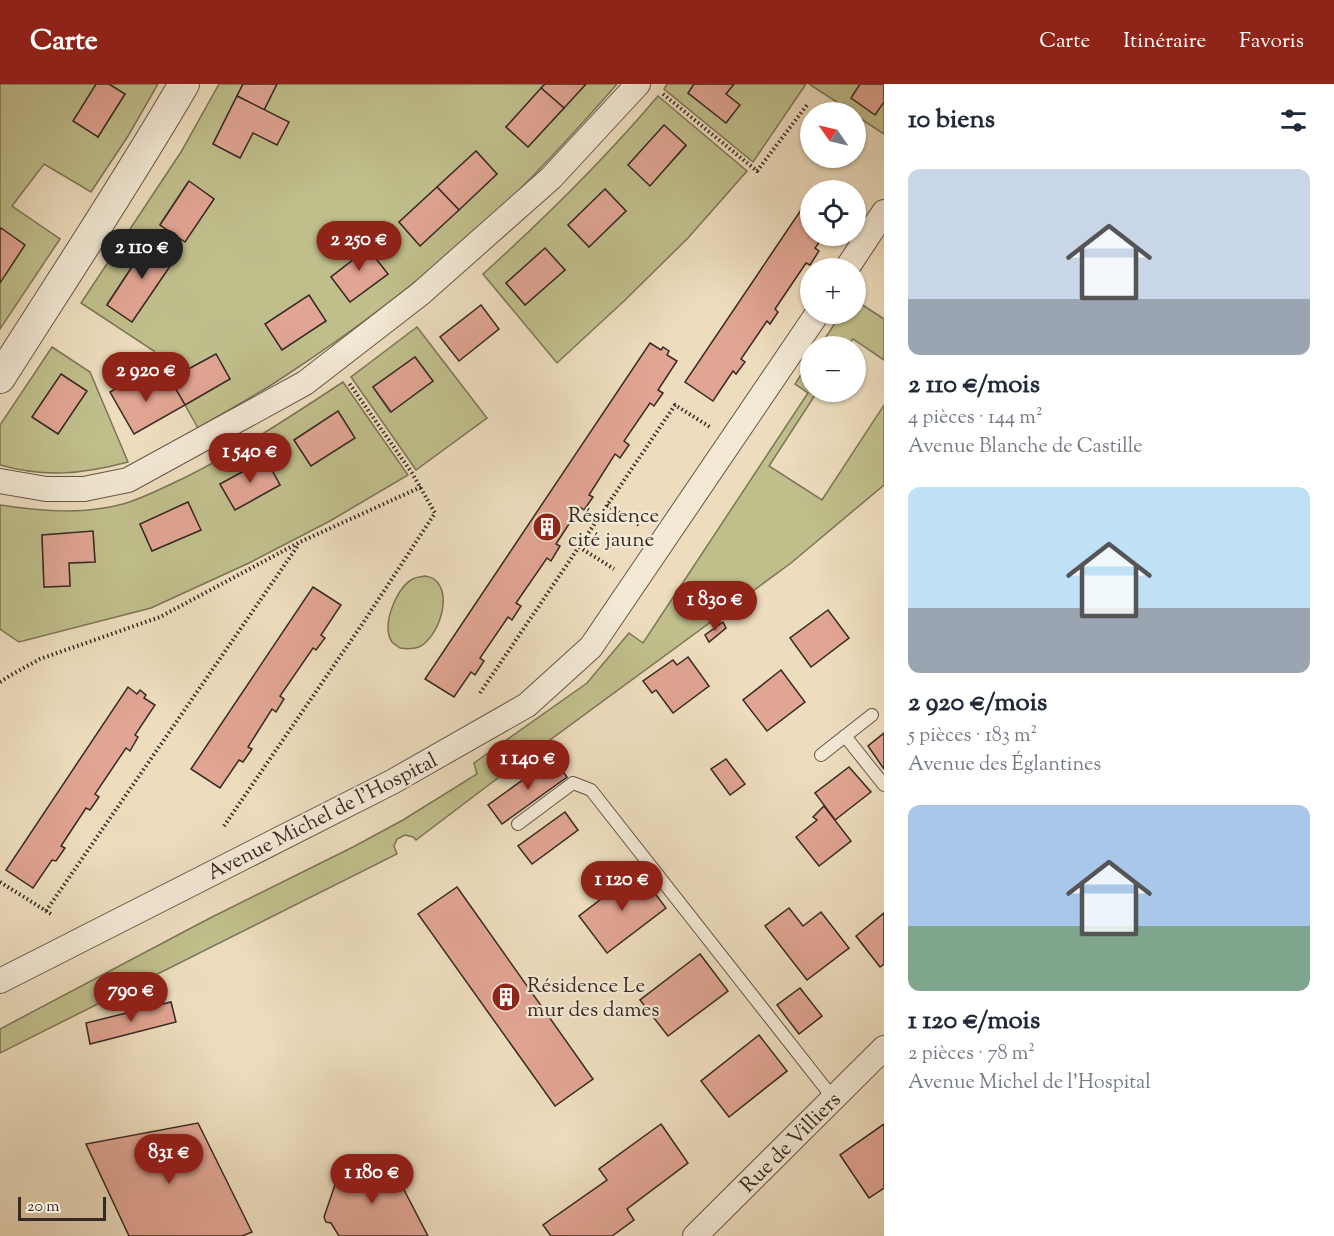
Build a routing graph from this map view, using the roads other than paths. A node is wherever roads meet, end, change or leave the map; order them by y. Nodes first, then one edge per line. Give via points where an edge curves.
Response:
1 (184, 84) edge
2 (638, 84) edge
3 (884, 213) edge
4 (854, 258) edge
5 (810, 324) edge
6 (0, 378) edge
7 (0, 481) edge
8 (872, 715) dead end
9 (845, 736) junction
10 (821, 755) dead end
11 (884, 785) edge
12 (518, 824) dead end
13 (0, 981) edge
14 (884, 1048) edge
15 (833, 1098) junction
16 (695, 1236) edge

1 - 6 street
2 - 7 street via 551,178 420,294 305,383 128,480 84,489 46,489
3 - 4 street
5 - 13 street, Avenue Michel de l'Hospital via 591,647 527,705 392,782
8 - 9 lane
9 - 10 lane
9 - 11 lane
12 - 15 lane via 573,783 591,790
14 - 15 street, Rue de Villiers
15 - 16 street, Rue de Villiers

